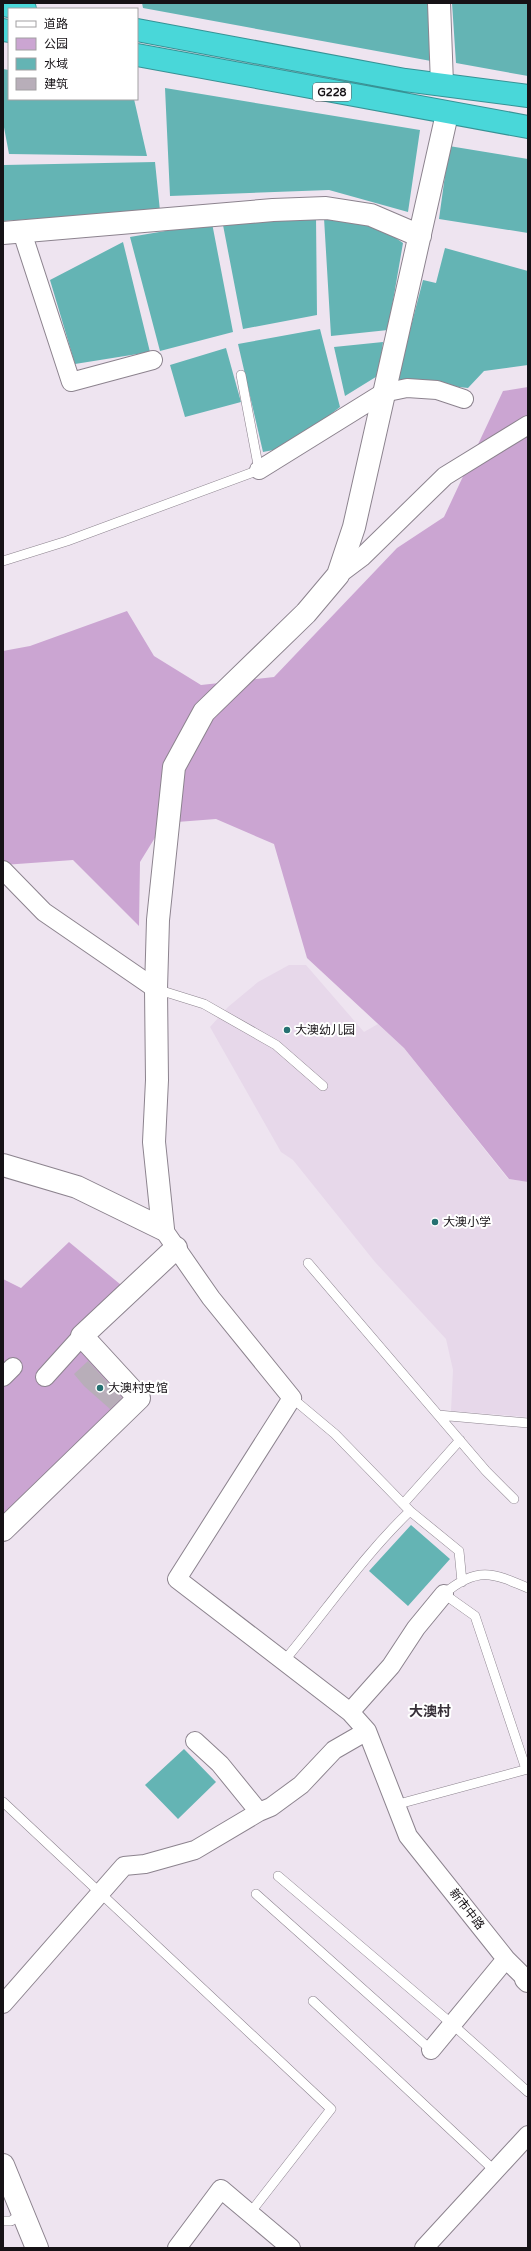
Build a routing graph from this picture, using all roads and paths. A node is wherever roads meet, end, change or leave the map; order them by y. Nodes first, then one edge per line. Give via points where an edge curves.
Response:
1 (439, 3) edge
2 (3, 5) edge
3 (20, 8) edge
4 (138, 30) edge
5 (138, 55) edge
6 (405, 80) junction
7 (442, 84) junction
8 (503, 93) junction
9 (528, 96) edge
10 (400, 105) junction
11 (447, 114) junction
12 (499, 123) junction
13 (528, 127) edge
14 (12, 232) edge
15 (420, 236) junction
16 (153, 360) dead end
17 (241, 375) dead end
18 (383, 392) junction
19 (464, 399) dead end
20 (528, 425) edge
21 (259, 470) junction
22 (3, 561) edge
23 (338, 575) junction
24 (3, 870) edge
25 (156, 989) junction
26 (323, 1086) dead end
27 (3, 1165) edge
28 (163, 1229) junction
29 (176, 1248) junction
30 (308, 1263) dead end
31 (82, 1336) junction
32 (45, 1377) dead end
33 (292, 1398) junction
34 (438, 1415) junction
35 (528, 1423) edge
36 (460, 1440) junction
37 (514, 1499) dead end
38 (403, 1504) junction
39 (410, 1511) junction
40 (3, 1530) edge
41 (462, 1582) junction
42 (528, 1588) edge
43 (444, 1594) junction
44 (284, 1661) junction
45 (350, 1712) junction
46 (367, 1731) junction
47 (196, 1741) dead end
48 (527, 1769) edge
49 (3, 1802) edge
50 (395, 1805) junction
51 (259, 1812) junction
52 (278, 1876) dead end
53 (101, 1893) junction
54 (256, 1894) dead end
55 (506, 1959) junction
56 (527, 1979) edge
57 (312, 2001) dead end
58 (3, 2004) edge
59 (452, 2024) junction
60 (431, 2050) joint
61 (528, 2092) edge
62 (528, 2135) edge
63 (3, 2165) edge
64 (495, 2171) junction
65 (23, 2213) junction
66 (250, 2213) junction
67 (3, 2221) edge
68 (37, 2248) edge
69 (177, 2248) edge
70 (291, 2248) edge
71 (424, 2248) edge

1 - 7 main road
2 - 3 highway
4 - 6 highway, G228
5 - 10 highway, G228
6 - 7 highway, G228
6 - 10 highway
7 - 8 highway, G228
8 - 9 highway, G228
8 - 12 highway
10 - 11 highway, G228
11 - 12 highway, G228
11 - 15 main road
12 - 13 highway, G228
14 - 15 main road via 273,210 326,208 371,214
14 - 16 street via 71,382
15 - 18 main road
17 - 21 lane
18 - 19 street via 407,388 437,390
18 - 21 street
18 - 23 main road via 354,527
20 - 23 street via 445,476 362,557
21 - 22 lane via 67,541
23 - 25 main road via 306,613 204,712 174,766 158,920
24 - 25 street via 44,912
25 - 26 lane via 204,1004 276,1045
25 - 28 main road via 157,1080 154,1142
27 - 28 main road via 77,1187
28 - 29 street
29 - 31 main road
29 - 33 street via 211,1298
30 - 34 lane
31 - 32 street
31 - 40 main road via 139,1398
33 - 38 lane via 335,1434
33 - 44 street, 新市中路 via 177,1579
34 - 35 lane
34 - 36 lane
36 - 37 lane
36 - 38 lane
38 - 39 lane
39 - 41 lane via 459,1551
39 - 44 lane via 382,1537
41 - 42 lane via 488,1573
41 - 43 lane via 455,1584
43 - 45 street via 416,1628 392,1666
43 - 48 lane via 475,1616
44 - 45 street, 新市中路
45 - 46 street, 新市中路
46 - 50 street, 新市中路
46 - 51 street via 334,1750 301,1785 271,1807
47 - 51 street via 220,1764
48 - 50 lane
49 - 53 lane
50 - 55 street, 新市中路 via 408,1836
51 - 53 street via 194,1850 145,1864 124,1866
52 - 59 lane
53 - 58 street
53 - 66 lane via 331,2109
54 - 60 lane
55 - 56 street, 新市中路
55 - 59 street
57 - 64 lane
59 - 60 street
59 - 61 lane
62 - 64 street
63 - 65 main road
64 - 71 street
65 - 67 lane via 11,2221
65 - 68 main road
66 - 69 street via 221,2189
66 - 70 street

